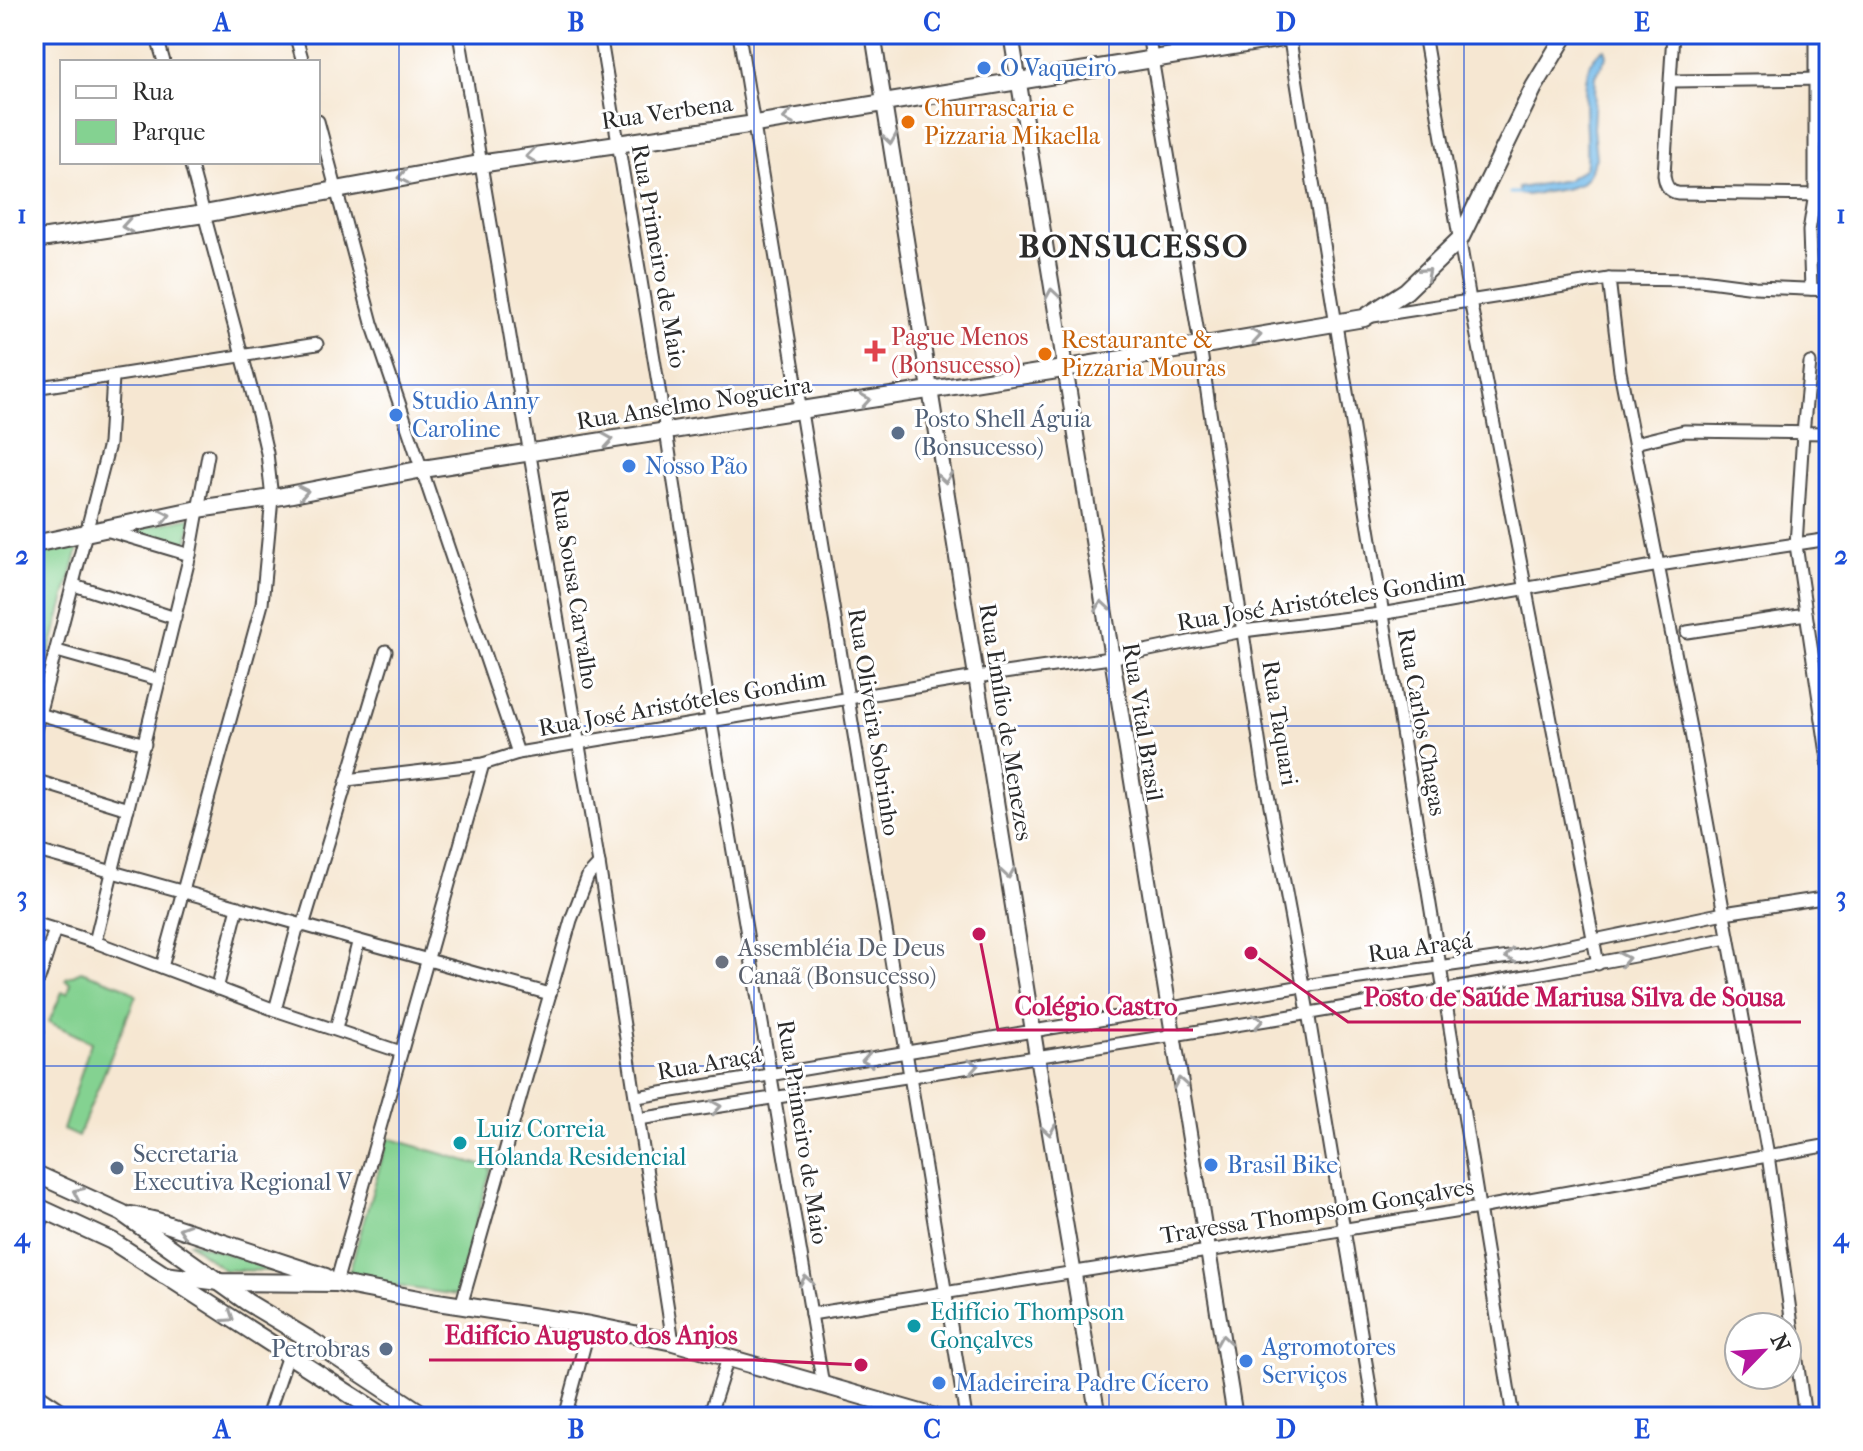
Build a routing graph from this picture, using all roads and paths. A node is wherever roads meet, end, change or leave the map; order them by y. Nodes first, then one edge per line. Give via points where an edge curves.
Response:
1 (156, 34) edge
2 (295, 34) edge
3 (459, 34) edge
4 (600, 34) edge
5 (739, 34) edge
6 (873, 34) edge
7 (1011, 34) edge
8 (1148, 34) edge
9 (1307, 34) edge
10 (1424, 34) edge
11 (1673, 34) edge
12 (1815, 34) edge
13 (1289, 35) edge
14 (1562, 40) edge
15 (1152, 59) junction
16 (163, 60) edge
17 (302, 60) edge
18 (1815, 79) junction
19 (1829, 79) edge
20 (1018, 81) junction
21 (1672, 81) junction
22 (884, 102) junction
23 (755, 124) junction
24 (320, 129) edge
25 (617, 143) junction
26 (191, 164) edge
27 (479, 164) junction
28 (336, 189) junction
29 (1815, 194) junction
30 (1829, 195) edge
31 (204, 214) junction
32 (1460, 239) junction
33 (34, 240) edge
34 (1609, 279) junction
35 (1811, 289) junction
36 (1829, 290) edge
37 (1470, 300) junction
38 (1364, 318) junction
39 (1335, 323) junction
40 (317, 344) dead end
41 (1200, 345) junction
42 (244, 356) junction
43 (1810, 363) dead end
44 (1065, 369) junction
45 (113, 377) junction
46 (34, 388) edge
47 (931, 390) junction
48 (802, 410) junction
49 (666, 431) junction
50 (1803, 433) junction
51 (1829, 433) edge
52 (1635, 443) junction
53 (531, 453) junction
54 (208, 455) dead end
55 (423, 469) junction
56 (272, 498) junction
57 (198, 509) junction
58 (94, 530) junction
59 (1829, 539) edge
60 (34, 544) edge
61 (1796, 545) junction
62 (190, 555) junction
63 (1659, 565) junction
64 (74, 585) junction
65 (1526, 588) junction
66 (1381, 614) junction
67 (1806, 614) junction
68 (175, 618) junction
69 (1243, 631) junction
70 (1687, 632) dead end
71 (57, 651) junction
72 (386, 651) dead end
73 (1110, 658) junction
74 (976, 677) junction
75 (160, 680) junction
76 (847, 698) junction
77 (39, 714) junction
78 (711, 721) junction
79 (34, 734) edge
80 (145, 744) junction
81 (578, 744) junction
82 (518, 753) junction
83 (483, 764) junction
84 (1829, 767) edge
85 (34, 780) edge
86 (347, 780) junction
87 (128, 809) junction
88 (34, 850) edge
89 (599, 864) junction
90 (111, 873) junction
91 (183, 892) junction
92 (1829, 897) edge
93 (238, 907) junction
94 (1724, 913) junction
95 (34, 923) edge
96 (301, 925) junction
97 (55, 929) junction
98 (1728, 938) junction
99 (1594, 940) junction
100 (95, 942) junction
101 (358, 943) junction
102 (426, 961) junction
103 (1598, 964) junction
104 (162, 967) junction
105 (1441, 967) junction
106 (39, 979) dead end
107 (1303, 986) junction
108 (217, 989) junction
109 (1443, 990) junction
110 (550, 994) junction
111 (1169, 1009) junction
112 (275, 1010) junction
113 (1308, 1012) junction
114 (336, 1029) junction
115 (1034, 1033) junction
116 (1173, 1037) junction
117 (401, 1052) junction
118 (907, 1054) junction
119 (1037, 1056) junction
120 (771, 1074) junction
121 (909, 1077) junction
122 (637, 1097) junction
123 (775, 1097) junction
124 (639, 1119) junction
125 (1829, 1145) edge
126 (1768, 1155) junction
127 (34, 1173) edge
128 (40, 1208) edge
129 (1479, 1208) junction
130 (122, 1213) junction
131 (1343, 1230) junction
132 (34, 1245) edge
133 (1209, 1252) junction
134 (1073, 1272) junction
135 (164, 1275) junction
136 (220, 1282) junction
137 (336, 1283) junction
138 (946, 1293) junction
139 (461, 1306) junction
140 (811, 1314) junction
141 (590, 1325) junction
142 (673, 1342) junction
143 (288, 1355) junction
144 (728, 1358) junction
145 (823, 1385) junction
146 (34, 1391) edge
147 (73, 1417) edge
148 (267, 1417) edge
149 (385, 1417) edge
150 (427, 1417) edge
151 (565, 1417) edge
152 (709, 1417) edge
153 (935, 1417) edge
154 (966, 1417) edge
155 (1098, 1417) edge
156 (1235, 1417) edge
157 (1375, 1417) edge
158 (1513, 1417) edge
159 (1805, 1417) edge

1 - 16 street
2 - 17 street
3 - 27 street, Rua Sousa Carvalho
4 - 25 street, Rua Primeiro de Maio
5 - 23 street, Rua Oliveira Sobrinho
6 - 22 street, Rua Emílio de Menezes
7 - 20 street, Rua Vital Brasil
8 - 15 street, Rua Taquari
9 - 13 main road, Rua Verbena
10 - 32 street
11 - 21 street
12 - 18 street
13 - 15 main road, Rua Verbena
13 - 39 street, Rua Carlos Chagas
14 - 32 main road, Rua Anselmo Nogueira
15 - 20 main road, Rua Verbena
15 - 41 street, Rua Taquari
18 - 19 street
18 - 21 street
18 - 29 street
20 - 22 main road, Rua Verbena
44 -> 20 street, Rua Vital Brasil
21 - 29 street via 1664,175 1673,193
22 -> 23 main road, Rua Verbena
22 -> 47 street, Rua Emílio de Menezes
23 - 25 main road, Rua Verbena
23 - 48 street, Rua Oliveira Sobrinho
24 - 28 street
25 -> 27 main road, Rua Verbena
25 - 49 street, Rua Primeiro de Maio
26 - 31 street
27 -> 28 main road, Rua Verbena
27 - 53 street, Rua Sousa Carvalho
28 - 31 main road, Rua Verbena
28 - 55 street via 372,323
29 - 30 street
29 - 35 street via 1809,231
31 -> 33 main road, Rua Verbena
31 - 42 street
32 - 37 street
38 -> 32 main road, Rua Anselmo Nogueira via 1406,291
34 - 35 street, Rua Anselmo Nogueira
34 - 37 street, Rua Anselmo Nogueira
34 - 52 street
35 - 36 street, Rua Anselmo Nogueira
37 - 38 street, Rua Anselmo Nogueira
37 - 65 street
38 - 39 main road, Rua Anselmo Nogueira
41 -> 39 main road, Rua Anselmo Nogueira
39 - 66 street, Rua Carlos Chagas
40 - 42 street
41 - 44 main road, Rua Anselmo Nogueira
41 - 69 street, Rua Taquari
42 - 45 street
42 - 56 street
43 - 50 street
44 - 47 main road, Rua Anselmo Nogueira
73 -> 44 street, Rua Vital Brasil
45 - 46 street
45 - 58 street via 109,444
48 -> 47 main road, Rua Anselmo Nogueira
47 -> 74 street, Rua Emílio de Menezes
48 - 49 main road, Rua Anselmo Nogueira
48 - 76 street, Rua Oliveira Sobrinho
53 -> 49 main road, Rua Anselmo Nogueira
49 - 78 street, Rua Primeiro de Maio
50 - 51 street
50 - 52 street via 1684,431
50 - 61 street
52 - 63 street
53 - 55 main road, Rua Anselmo Nogueira
53 - 81 street, Rua Sousa Carvalho
54 - 57 street
56 -> 55 main road, Rua Anselmo Nogueira
55 - 82 street
56 - 57 main road, Rua Anselmo Nogueira
56 - 91 street via 262,604
58 -> 57 main road, Rua Anselmo Nogueira
57 - 62 street
58 - 60 main road, Rua Anselmo Nogueira
58 - 62 street
58 - 64 street
59 - 61 street, Rua José Aristóteles Gondim
61 - 63 street, Rua José Aristóteles Gondim
61 - 67 street
62 - 68 street
63 - 65 street, Rua José Aristóteles Gondim
63 - 94 street
64 - 68 street
64 - 71 street
65 - 66 street, Rua José Aristóteles Gondim
65 - 99 street
66 - 69 street, Rua José Aristóteles Gondim
66 - 105 street, Rua Carlos Chagas
67 - 70 street
67 - 84 street
68 - 75 street
69 - 73 street, Rua José Aristóteles Gondim
69 - 107 street, Rua Taquari
71 - 75 street
71 - 77 street
72 - 86 street
73 - 74 street, Rua José Aristóteles Gondim
73 - 111 street, Rua Vital Brasil
74 - 76 street, Rua José Aristóteles Gondim
74 -> 115 street, Rua Emílio de Menezes
75 - 80 street
76 - 78 street, Rua José Aristóteles Gondim
76 - 118 street, Rua Oliveira Sobrinho
77 - 79 street
77 - 80 street
78 - 81 street, Rua José Aristóteles Gondim
78 - 120 street, Rua Primeiro de Maio
80 - 87 street
81 - 82 street, Rua José Aristóteles Gondim
81 - 89 street, Rua Sousa Carvalho
82 - 83 street, Rua José Aristóteles Gondim
83 - 86 street, Rua José Aristóteles Gondim
83 - 102 street
85 - 87 street
86 - 96 street
87 - 90 street
88 - 90 street
89 - 110 street via 588,876 571,920
89 - 122 street, Rua Sousa Carvalho
90 - 91 street
90 - 100 street
91 - 93 street
91 - 104 street
92 - 94 street, Rua Araçá
93 - 96 street
93 - 108 street
94 - 98 street
94 - 99 street, Rua Araçá
95 - 97 street
96 - 101 street
96 - 112 street
97 - 100 street
97 - 106 street
103 -> 98 street, Rua Araçá
98 - 126 street
99 - 103 street
99 -> 105 street, Rua Araçá
100 - 104 street
101 - 102 street
101 - 114 street
102 - 110 street
102 - 117 street
103 - 109 street, Rua Araçá
104 - 108 street
105 - 107 street, Rua Araçá
105 - 109 street, Rua Carlos Chagas
107 - 111 street, Rua Araçá
107 - 113 street, Rua Taquari
108 - 112 street
109 - 113 street, Rua Araçá
109 - 129 street, Rua Carlos Chagas
110 - 139 street
111 - 115 street, Rua Araçá
111 - 116 street, Rua Vital Brasil
112 - 114 street
116 -> 113 street, Rua Araçá
113 - 131 street, Rua Taquari
114 - 117 street
115 - 118 street, Rua Araçá
115 - 119 street, Rua Emílio de Menezes
116 - 119 street, Rua Araçá
133 -> 116 street, Rua Vital Brasil
117 - 137 street
118 -> 120 street, Rua Araçá
118 - 121 street, Rua Oliveira Sobrinho
121 -> 119 street, Rua Araçá
119 -> 134 street, Rua Emílio de Menezes
120 - 122 street, Rua Araçá
120 - 123 street, Rua Primeiro de Maio
121 - 123 street, Rua Araçá
121 - 138 street, Rua Oliveira Sobrinho
122 - 124 street, Rua Sousa Carvalho
124 -> 123 street, Rua Araçá
140 -> 123 street, Rua Primeiro de Maio
124 - 142 street, Rua Sousa Carvalho
125 - 126 street, Travessa Thompsom Gonçalves
126 - 129 street, Travessa Thompsom Gonçalves
126 - 159 street
130 -> 127 main road
128 - 132 street
128 - 135 main road via 112,1241
129 - 131 street, Travessa Thompsom Gonçalves
129 - 158 street, Rua Carlos Chagas
130 - 136 main road
137 -> 130 main road via 317,1272
131 - 133 street, Travessa Thompsom Gonçalves
131 - 157 street, Rua Taquari
133 - 134 street, Travessa Thompsom Gonçalves
156 -> 133 street, Rua Vital Brasil
134 - 138 street, Travessa Thompsom Gonçalves
134 - 155 street, Rua Emílio de Menezes
135 - 136 main road
135 -> 143 main road
136 - 137 main road
136 - 150 main road
137 - 139 main road
138 - 140 street, Travessa Thompsom Gonçalves
138 - 154 street, Rua Oliveira Sobrinho
139 - 141 main road
140 - 145 street, Rua Primeiro de Maio
141 - 142 main road
141 - 151 street
142 - 144 main road
143 - 148 street
143 - 149 main road
144 - 145 main road
144 - 152 street
145 - 153 main road
146 - 147 street

